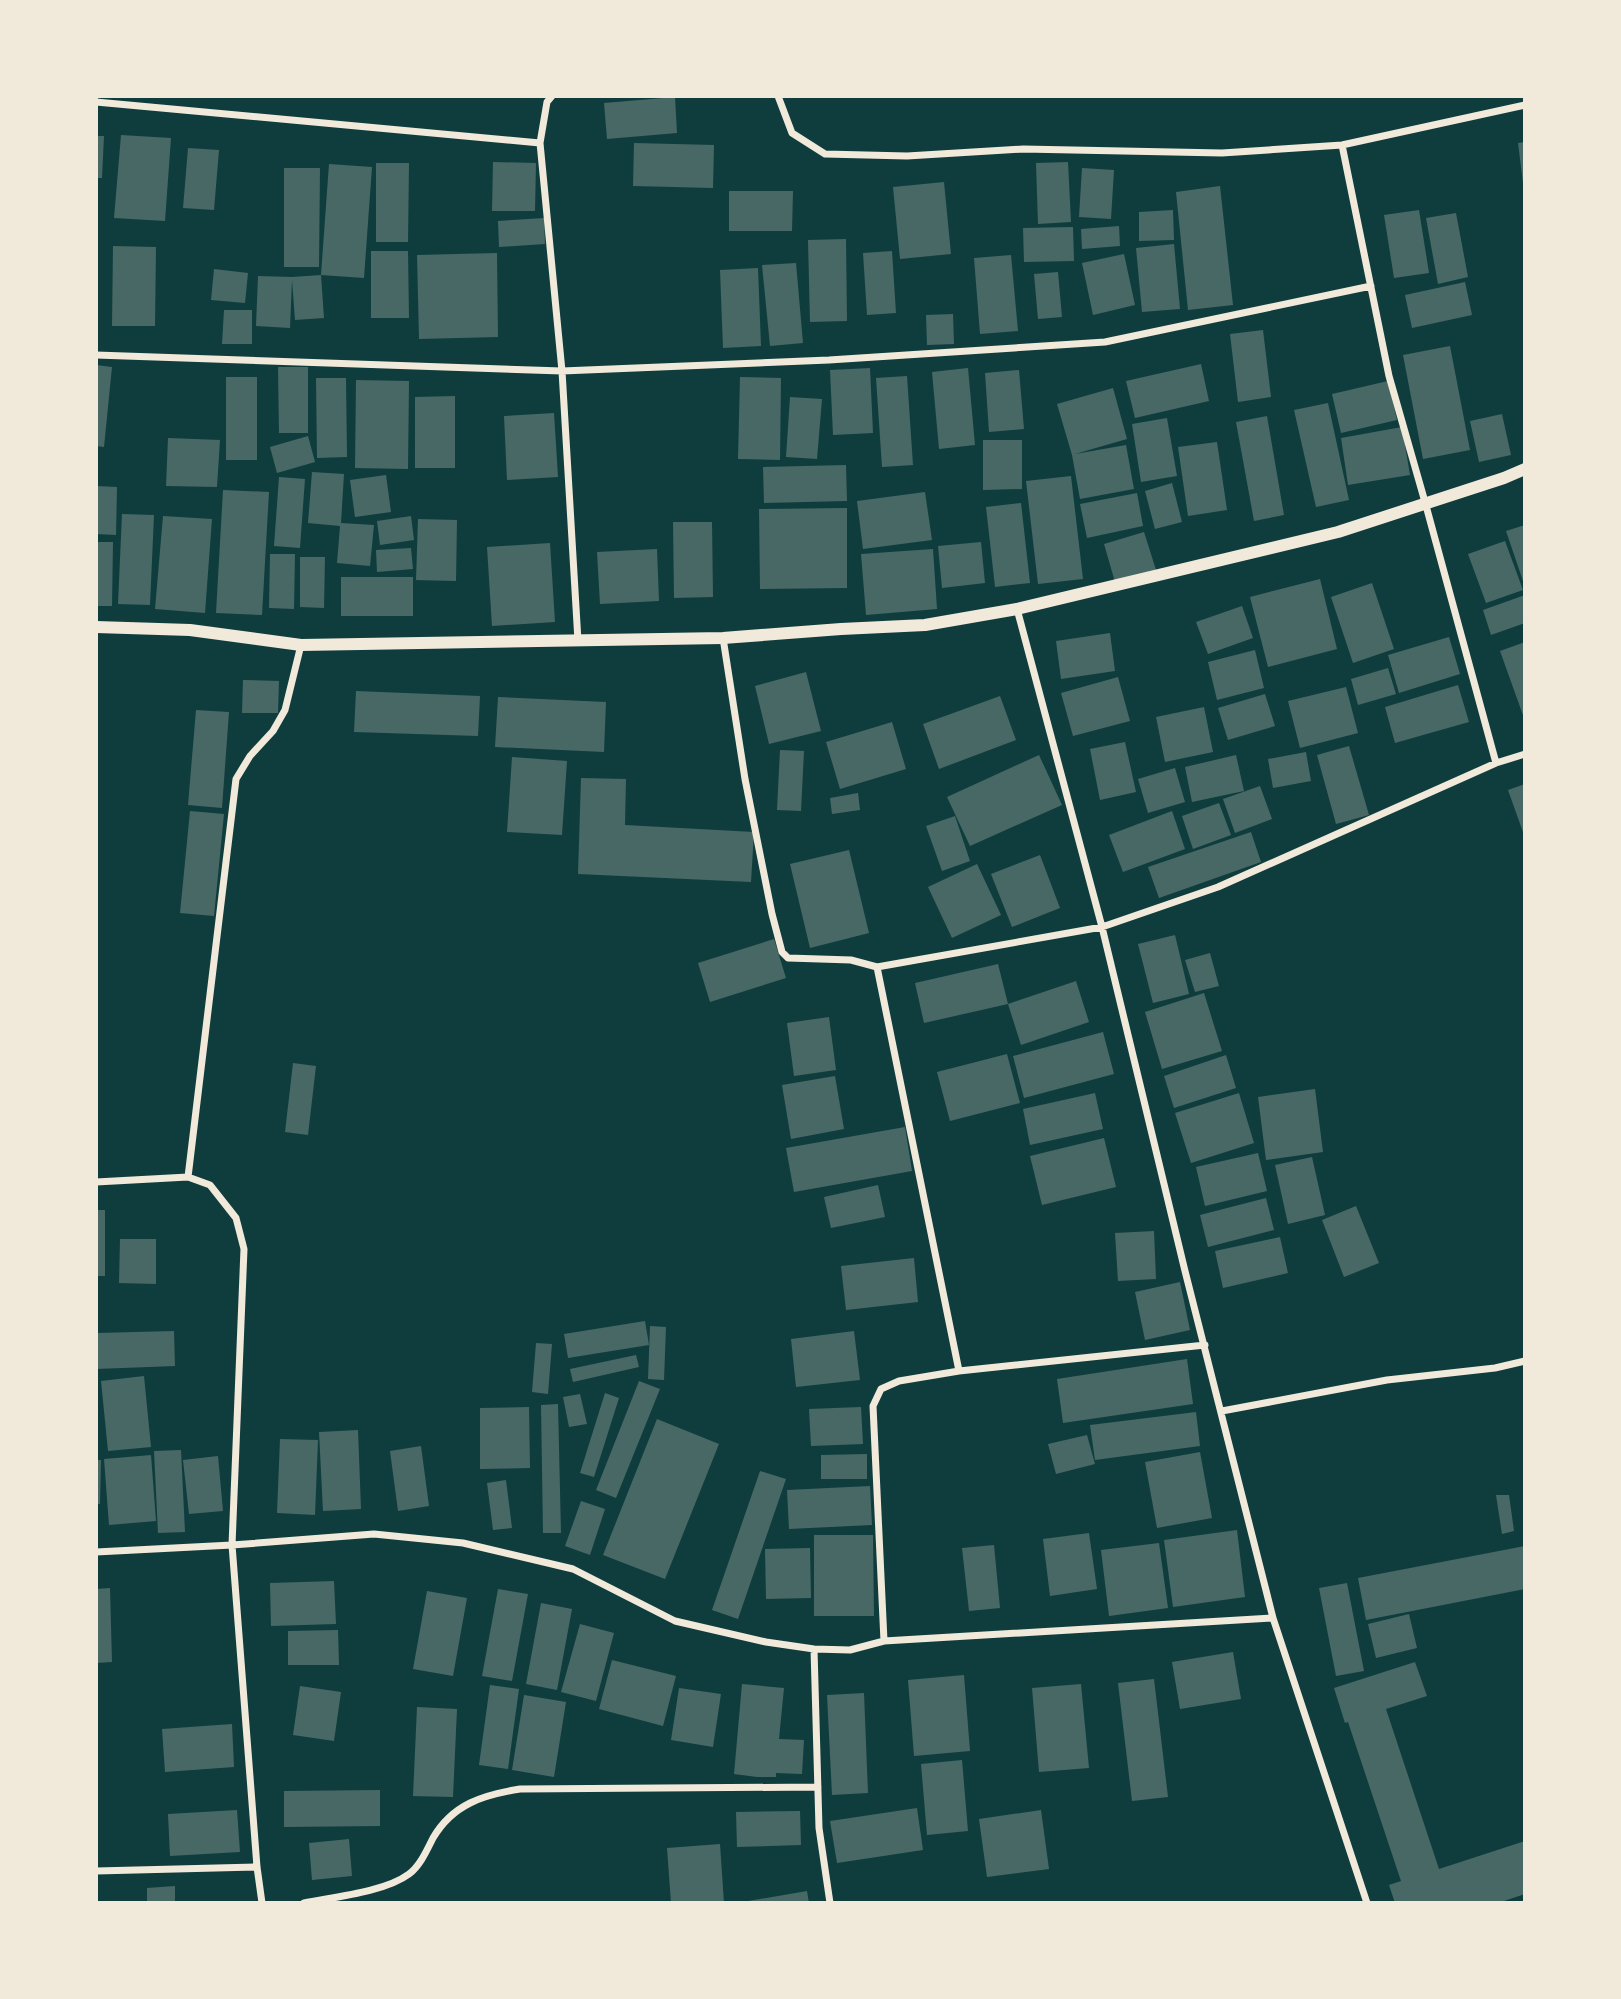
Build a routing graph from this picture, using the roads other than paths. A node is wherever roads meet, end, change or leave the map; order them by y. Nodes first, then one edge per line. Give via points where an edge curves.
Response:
1 (552, 96) edge
2 (778, 96) edge
3 (96, 102) edge
4 (1525, 105) edge
5 (540, 143) junction
6 (1342, 145) junction
7 (1371, 286) junction
8 (96, 355) edge
9 (562, 371) junction
10 (1525, 469) edge
11 (1425, 502) junction
12 (1017, 609) junction
13 (96, 627) edge
14 (723, 638) junction
15 (578, 641) junction
16 (302, 645) junction
17 (1525, 754) edge
18 (1496, 763) junction
19 (1102, 927) junction
20 (877, 967) junction
21 (188, 1177) junction
22 (96, 1182) edge
23 (1205, 1345) junction
24 (1525, 1361) edge
25 (958, 1371) junction
26 (1222, 1412) junction
27 (232, 1545) junction
28 (96, 1552) edge
29 (1273, 1618) junction
30 (884, 1641) junction
31 (814, 1649) junction
32 (818, 1787) junction
33 (257, 1867) junction
34 (96, 1871) edge
35 (262, 1903) edge
36 (304, 1903) edge
37 (830, 1903) edge
38 (1367, 1903) edge

1 - 5 street
2 - 6 street via 792,134 825,154 907,156 1023,149 1222,153
3 - 5 street
4 - 6 street
5 - 9 street
6 - 7 street
7 - 9 street via 1105,342
7 - 11 street via 1389,376
8 - 9 street
9 - 15 street
10 - 11 street
11 - 12 street via 1338,532
11 - 18 street
12 - 14 street via 925,625
12 - 19 street
13 - 16 street via 190,629
14 - 15 street
14 - 20 street via 745,779 782,952 788,958 851,960
15 - 16 street
16 - 21 street via 285,710 236,779
17 - 18 street
18 - 19 street via 1218,887
19 - 20 street
19 - 23 street
20 - 25 street
21 - 22 street
21 - 27 street via 210,1185 236,1218 244,1249
23 - 25 street
23 - 26 street
24 - 26 street via 1387,1380
25 - 30 street via 899,1381 881,1389 873,1406
26 - 29 street
27 - 28 street
27 - 31 street via 374,1534 463,1543 573,1569 675,1621
27 - 33 street
29 - 30 street
29 - 38 street
30 - 31 street via 850,1650
31 - 32 street
32 - 36 street via 520,1789 497,1793 447,1817 411,1873 393,1883
32 - 37 street
33 - 34 street
33 - 35 street

